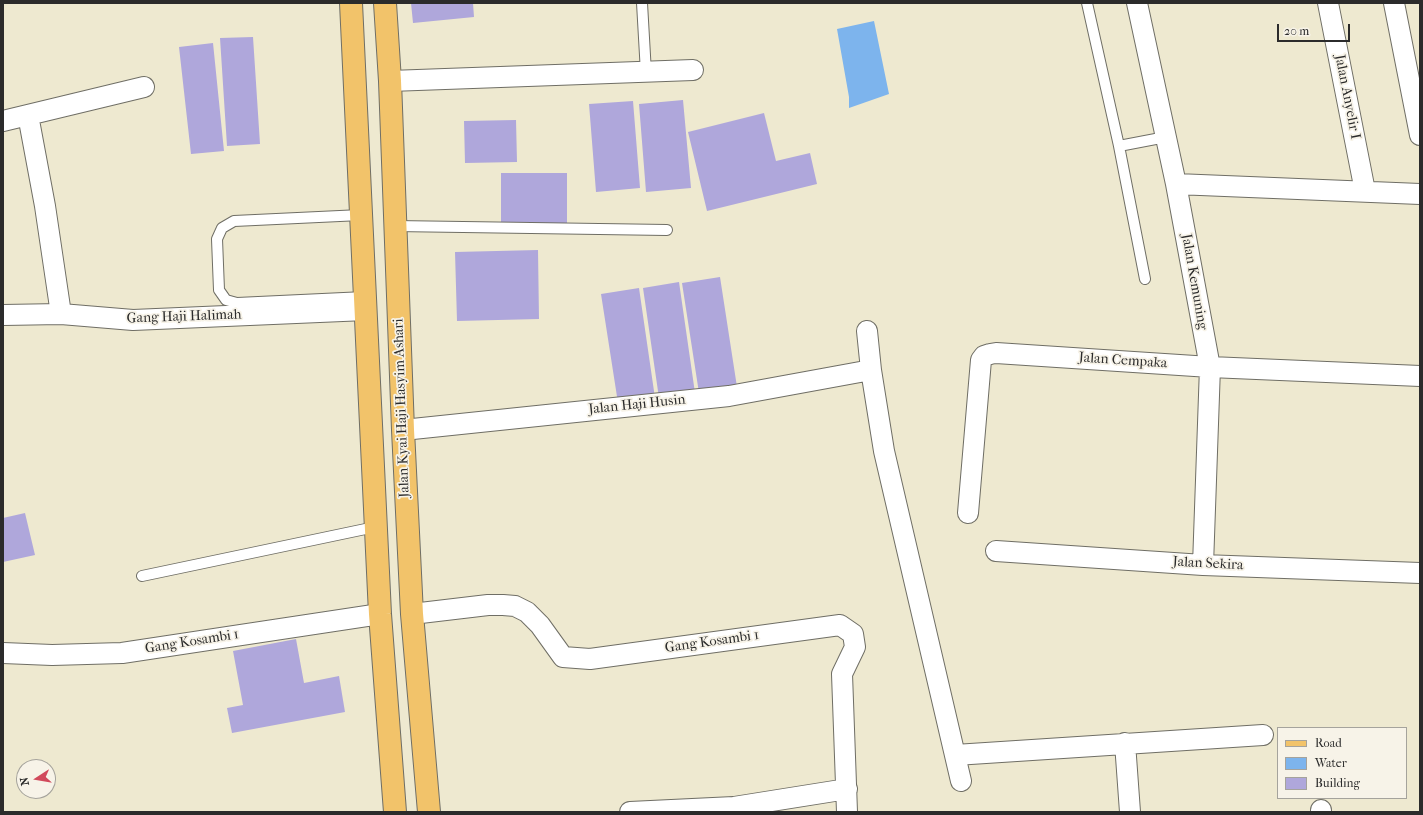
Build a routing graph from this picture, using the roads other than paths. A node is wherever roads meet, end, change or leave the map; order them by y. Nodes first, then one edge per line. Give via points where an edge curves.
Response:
1 (351, 3) edge
2 (385, 3) edge
3 (642, 3) edge
4 (1087, 3) edge
5 (1137, 3) edge
6 (1328, 3) edge
7 (1394, 3) edge
8 (693, 70) dead end
9 (646, 73) junction
10 (390, 81) junction
11 (144, 87) dead end
12 (28, 114) junction
13 (3, 121) edge
14 (1420, 135) edge
15 (1166, 137) junction
16 (1119, 146) junction
17 (1176, 184) junction
18 (1366, 191) junction
19 (1420, 194) edge
20 (361, 215) junction
21 (396, 226) junction
22 (668, 230) dead end
23 (1145, 279) dead end
24 (365, 304) junction
25 (61, 314) junction
26 (3, 315) edge
27 (867, 331) dead end
28 (1210, 367) junction
29 (871, 370) junction
30 (1420, 376) edge
31 (403, 430) junction
32 (968, 513) dead end
33 (375, 528) junction
34 (996, 551) dead end
35 (1203, 565) junction
36 (1420, 573) edge
37 (142, 576) dead end
38 (380, 614) junction
39 (412, 614) junction
40 (3, 653) edge
41 (1263, 735) dead end
42 (1125, 743) junction
43 (955, 755) junction
44 (961, 781) dead end
45 (847, 789) junction
46 (395, 812) edge
47 (429, 812) edge
48 (630, 812) edge
49 (847, 812) edge
50 (1130, 812) edge

1 - 20 main road
2 - 10 main road, Jalan Kyai Haji Hasyim Ashari
3 - 9 lane
4 - 16 lane
5 - 15 street, Jalan Kemuning
6 - 18 street, Jalan Anyelir I
7 - 14 street
8 - 9 street
9 - 10 street
10 - 21 main road, Jalan Kyai Haji Hasyim Ashari
11 - 12 street
12 - 13 street
12 - 25 street via 46,206
15 - 16 lane
15 - 17 street, Jalan Kemuning
16 - 23 lane
17 - 18 street
17 - 28 street, Jalan Kemuning
18 - 19 street
20 - 24 main road
20 - 24 lane via 234,221 222,228 217,239 219,290 226,300 237,303
21 - 22 lane
21 - 31 main road, Jalan Kyai Haji Hasyim Ashari
24 - 25 street, Gang Haji Halimah via 133,320
24 - 33 main road
25 - 26 street, Gang Haji Halimah
27 - 29 street
28 - 30 street, Jalan Cempaka
28 - 32 street, Jalan Cempaka via 996,354 984,356 981,360
28 - 35 street, Jalan Kemuning
29 - 31 street, Jalan Haji Husin via 729,396
29 - 43 street via 884,451
31 - 39 main road, Jalan Kyai Haji Hasyim Ashari
33 - 37 lane
33 - 38 main road
34 - 35 street, Jalan Sekira
35 - 36 street, Jalan Sekira
38 - 40 street, Gang Kosambi 1 via 122,653
38 - 46 main road
39 - 45 street, Gang Kosambi 1 via 488,605 515,606 527,612 540,625 563,657 590,659 840,625 853,634 855,647 842,674
39 - 47 main road, Jalan Kyai Haji Hasyim Ashari
41 - 42 street
42 - 43 street
42 - 50 street
43 - 44 street
45 - 48 street via 734,807
45 - 49 street, Gang Kosambi 1

